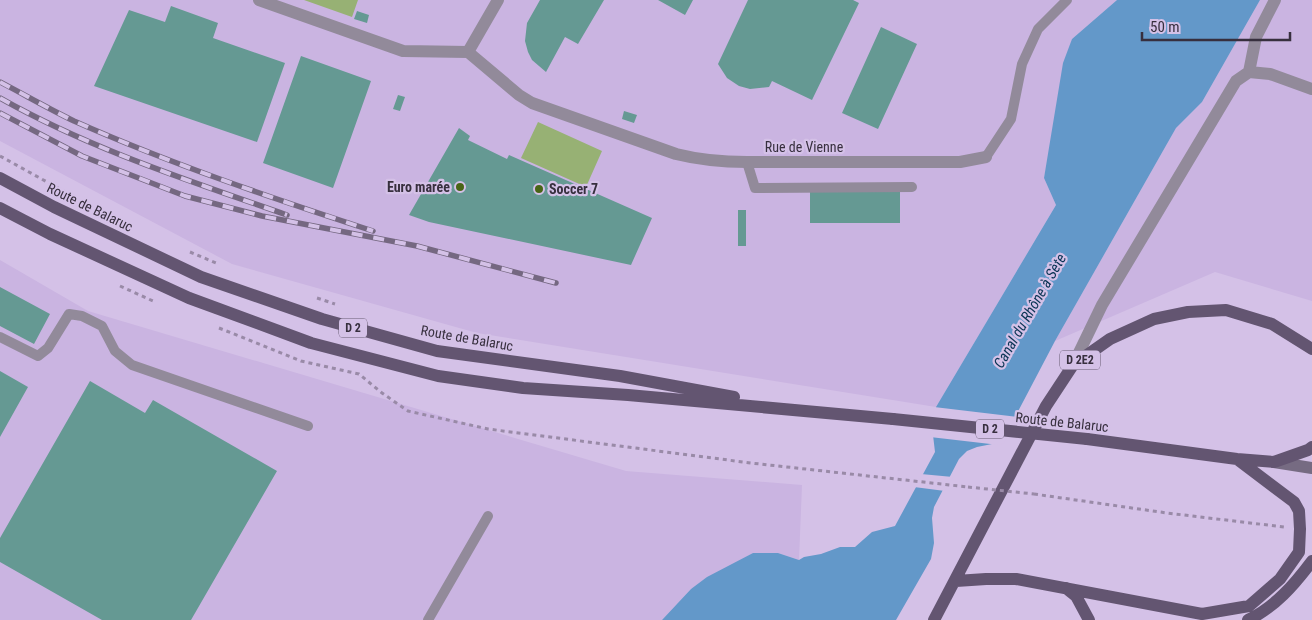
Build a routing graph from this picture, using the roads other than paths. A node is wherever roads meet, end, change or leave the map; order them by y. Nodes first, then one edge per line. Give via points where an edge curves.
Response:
1 (259, 0) edge
2 (498, 0) edge
3 (1067, 0) edge
4 (1276, 0) edge
5 (468, 52) junction
6 (1249, 72) junction
7 (1312, 89) edge
8 (986, 157) joint
9 (747, 162) junction
10 (0, 178) edge
11 (912, 187) dead end
12 (0, 208) edge
13 (0, 337) edge
14 (1312, 349) edge
15 (1073, 365) junction
16 (808, 410) junction
17 (308, 426) dead end
18 (1312, 447) edge
19 (1238, 459) junction
20 (1274, 462) junction
21 (1312, 468) edge
22 (488, 516) dead end
23 (1312, 561) edge
24 (956, 581) junction
25 (1065, 587) junction
26 (428, 620) edge
27 (934, 620) edge
28 (1088, 620) edge
29 (1248, 620) edge

1 - 5 street via 403,51
2 - 5 street
3 - 8 lane, Rue de Vienne via 1038,29 1022,64 1011,119
4 - 6 street via 1256,37
5 - 9 street, Rue de Vienne via 519,95 549,110 676,154 712,162
6 - 7 street via 1270,74
6 - 15 street via 1236,81 1102,305
8 - 9 street, Rue de Vienne via 960,162
9 - 11 lane via 755,188
10 - 16 main road, Route de Balaruc / D 2 via 201,277 322,319 437,351 620,376
12 - 16 main road, Route de Balaruc / D 2 via 189,298 311,343 438,376 523,388
13 - 17 lane via 38,356 48,348 69,314 82,316 102,326 115,351 132,365
14 - 15 main road, D 2E2 via 1272,324 1226,310 1188,312 1154,319 1110,339
15 - 24 main road, D 2E2 via 1046,406
16 - 19 main road, Route de Balaruc / D 2, bridge via 1087,439
18 - 20 main road
19 - 20 main road, Route de Balaruc / D 2
19 - 25 main road via 1294,502 1299,511 1299,552 1280,579 1249,606 1202,614
20 - 21 main road, Route de Balaruc / D 2
22 - 26 lane
23 - 29 main road via 1294,585 1264,613
24 - 25 main road via 1016,579
24 - 27 main road, D 2E2
25 - 28 main road via 1076,596

